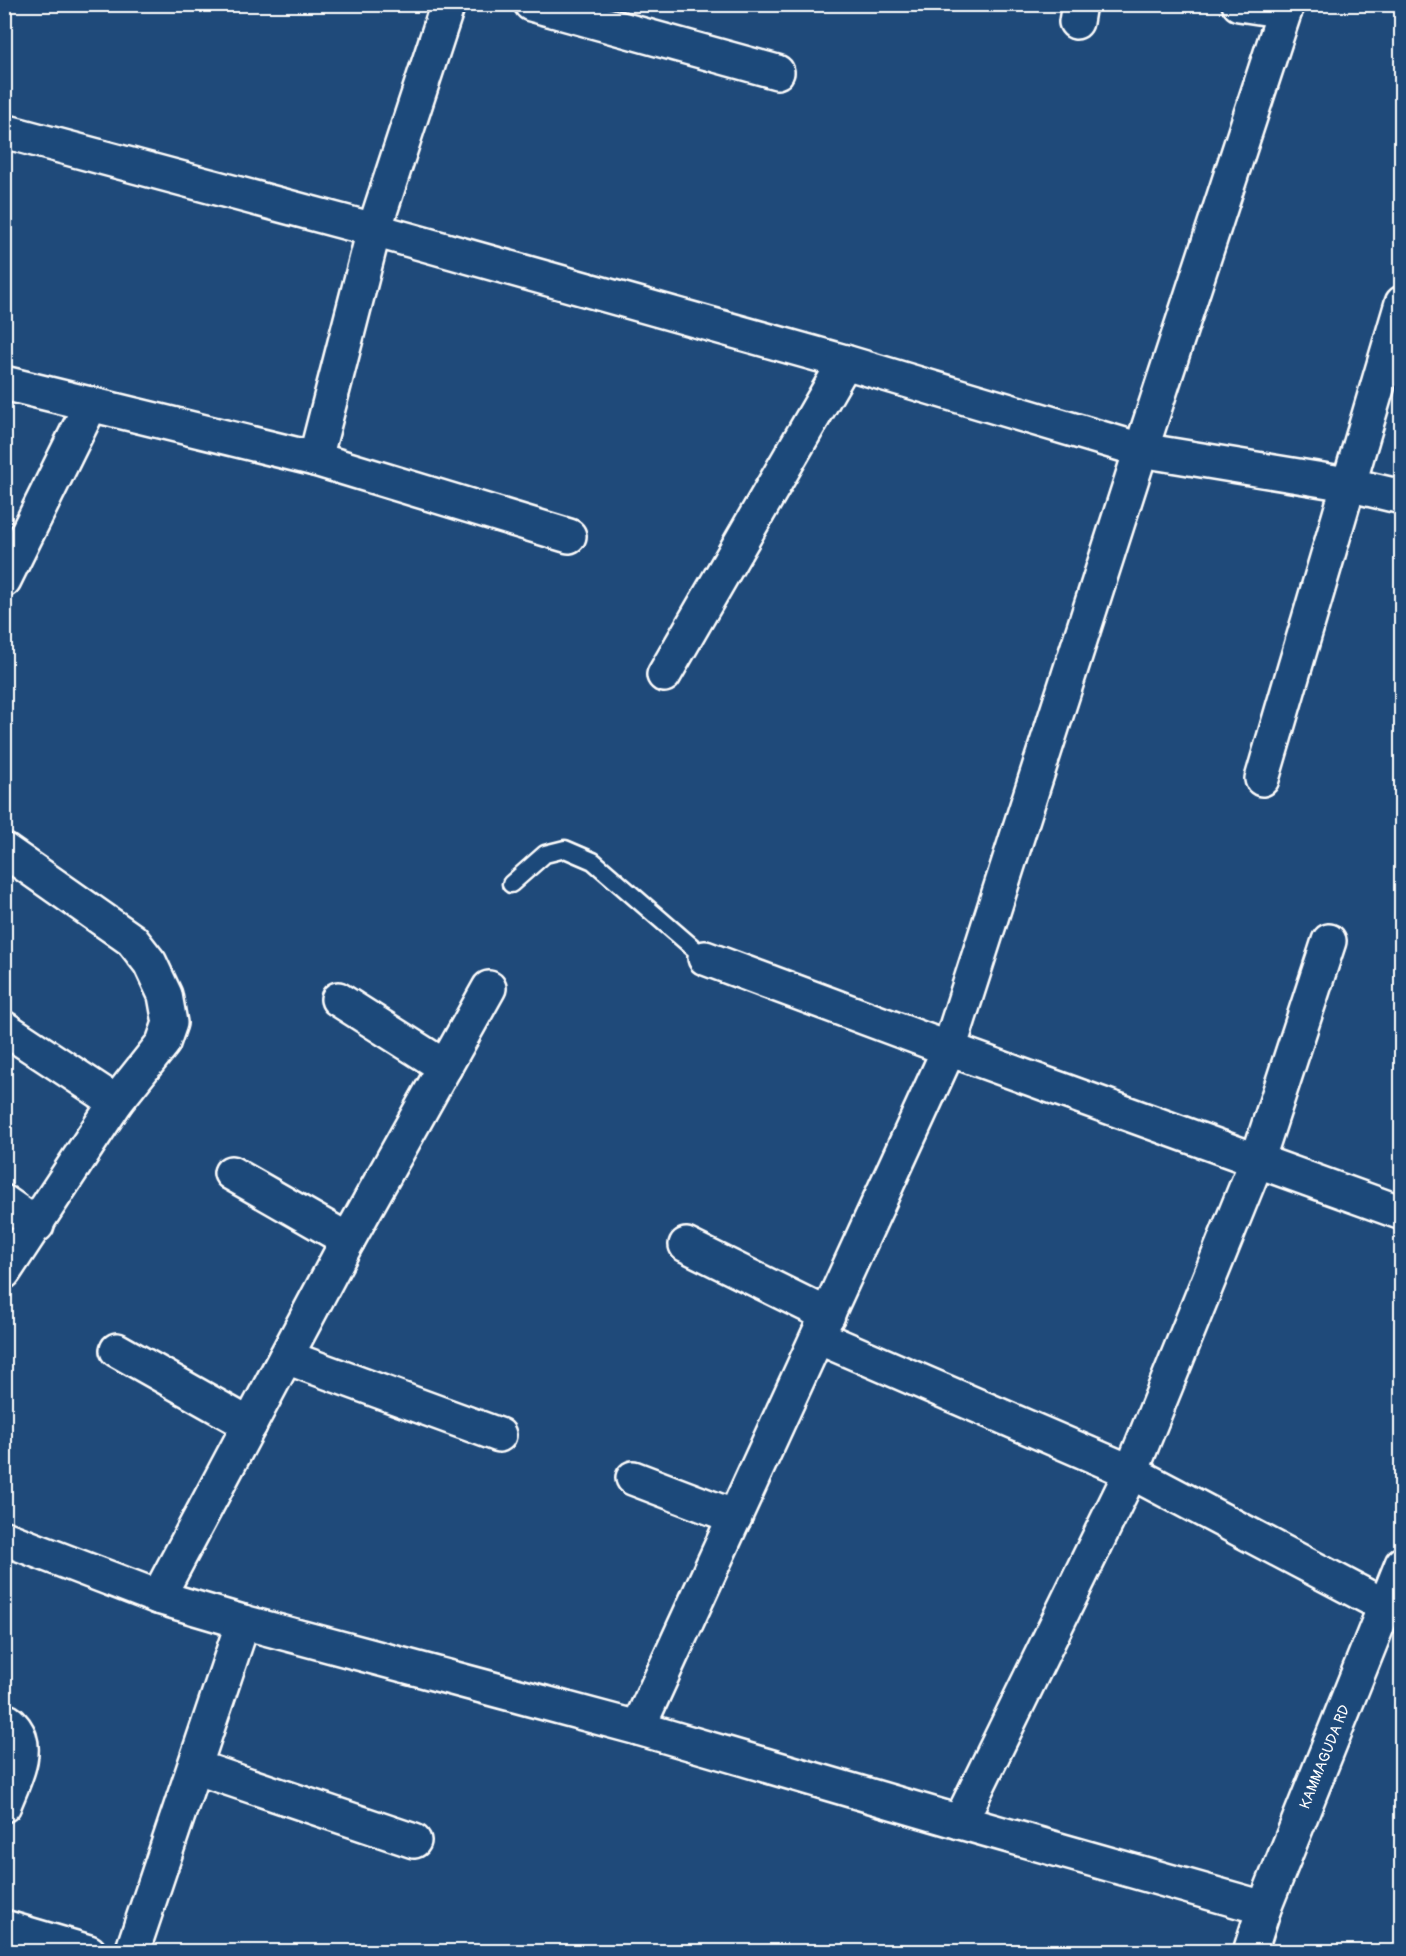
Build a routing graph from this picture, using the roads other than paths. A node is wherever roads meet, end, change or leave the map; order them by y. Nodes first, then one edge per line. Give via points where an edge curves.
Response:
1 (448, 4) edge
2 (531, 4) edge
3 (1239, 4) edge
4 (1286, 8) edge
5 (777, 72) dead end
6 (4, 131) edge
7 (374, 230) junction
8 (1401, 303) edge
9 (845, 362) junction
10 (4, 383) edge
11 (92, 404) junction
12 (1141, 450) junction
13 (315, 459) junction
14 (1347, 484) junction
15 (1401, 496) edge
16 (569, 536) dead end
17 (4, 580) edge
18 (664, 675) dead end
19 (1262, 779) dead end
20 (4, 850) edge
21 (511, 884) dead end
22 (1329, 941) dead end
23 (705, 958) joint
24 (489, 988) dead end
25 (338, 999) dead end
26 (4, 1028) edge
27 (948, 1049) junction
28 (445, 1067) junction
29 (116, 1102) junction
30 (1257, 1159) junction
31 (231, 1173) dead end
32 (4, 1202) edge
33 (1401, 1213) edge
34 (37, 1225) junction
35 (348, 1240) junction
36 (686, 1245) dead end
37 (4, 1272) edge
38 (823, 1326) junction
39 (117, 1350) dead end
40 (286, 1357) junction
41 (250, 1425) junction
42 (499, 1434) dead end
43 (1131, 1472) junction
44 (633, 1478) dead end
45 (735, 1517) junction
46 (4, 1538) edge
47 (1396, 1582) edge
48 (158, 1597) junction
49 (243, 1622) junction
50 (4, 1720) edge
51 (638, 1728) junction
52 (195, 1767) junction
53 (4, 1805) edge
54 (960, 1822) junction
55 (414, 1840) dead end
56 (1264, 1908) junction
57 (4, 1927) edge
58 (89, 1952) edge
59 (132, 1952) edge
60 (1250, 1952) edge

1 - 7 street
2 - 5 street
3 - 4 street
4 - 12 street
6 - 7 street
7 - 9 street
7 - 13 street
8 - 14 street
9 - 12 street
9 - 18 street
10 - 11 street
11 - 13 street
11 - 17 street
12 - 14 street
12 - 27 street
13 - 16 street
14 - 15 street
14 - 19 street
20 - 29 street via 132,940 150,963 165,995 170,1023 163,1044
21 - 23 lane via 545,854 565,849 593,861
22 - 30 street
23 - 27 street
24 - 28 street
25 - 28 street
26 - 29 street
27 - 30 street
27 - 38 street
28 - 35 street
29 - 34 street
30 - 33 street
30 - 43 street
31 - 35 street
32 - 34 street
34 - 37 street
35 - 40 street
36 - 38 street
38 - 43 street
38 - 45 street
39 - 41 street
40 - 41 street
40 - 42 street
41 - 48 street
43 - 47 street
43 - 54 street
44 - 45 street
45 - 51 street
46 - 48 street
47 - 56 street, KAMMAGUDA RD
48 - 49 street
49 - 51 street
49 - 52 street
50 - 53 street via 20,1736 21,1757
51 - 54 street
52 - 55 street
52 - 59 street
54 - 56 street
56 - 60 street, KAMMAGUDA RD
57 - 58 street

